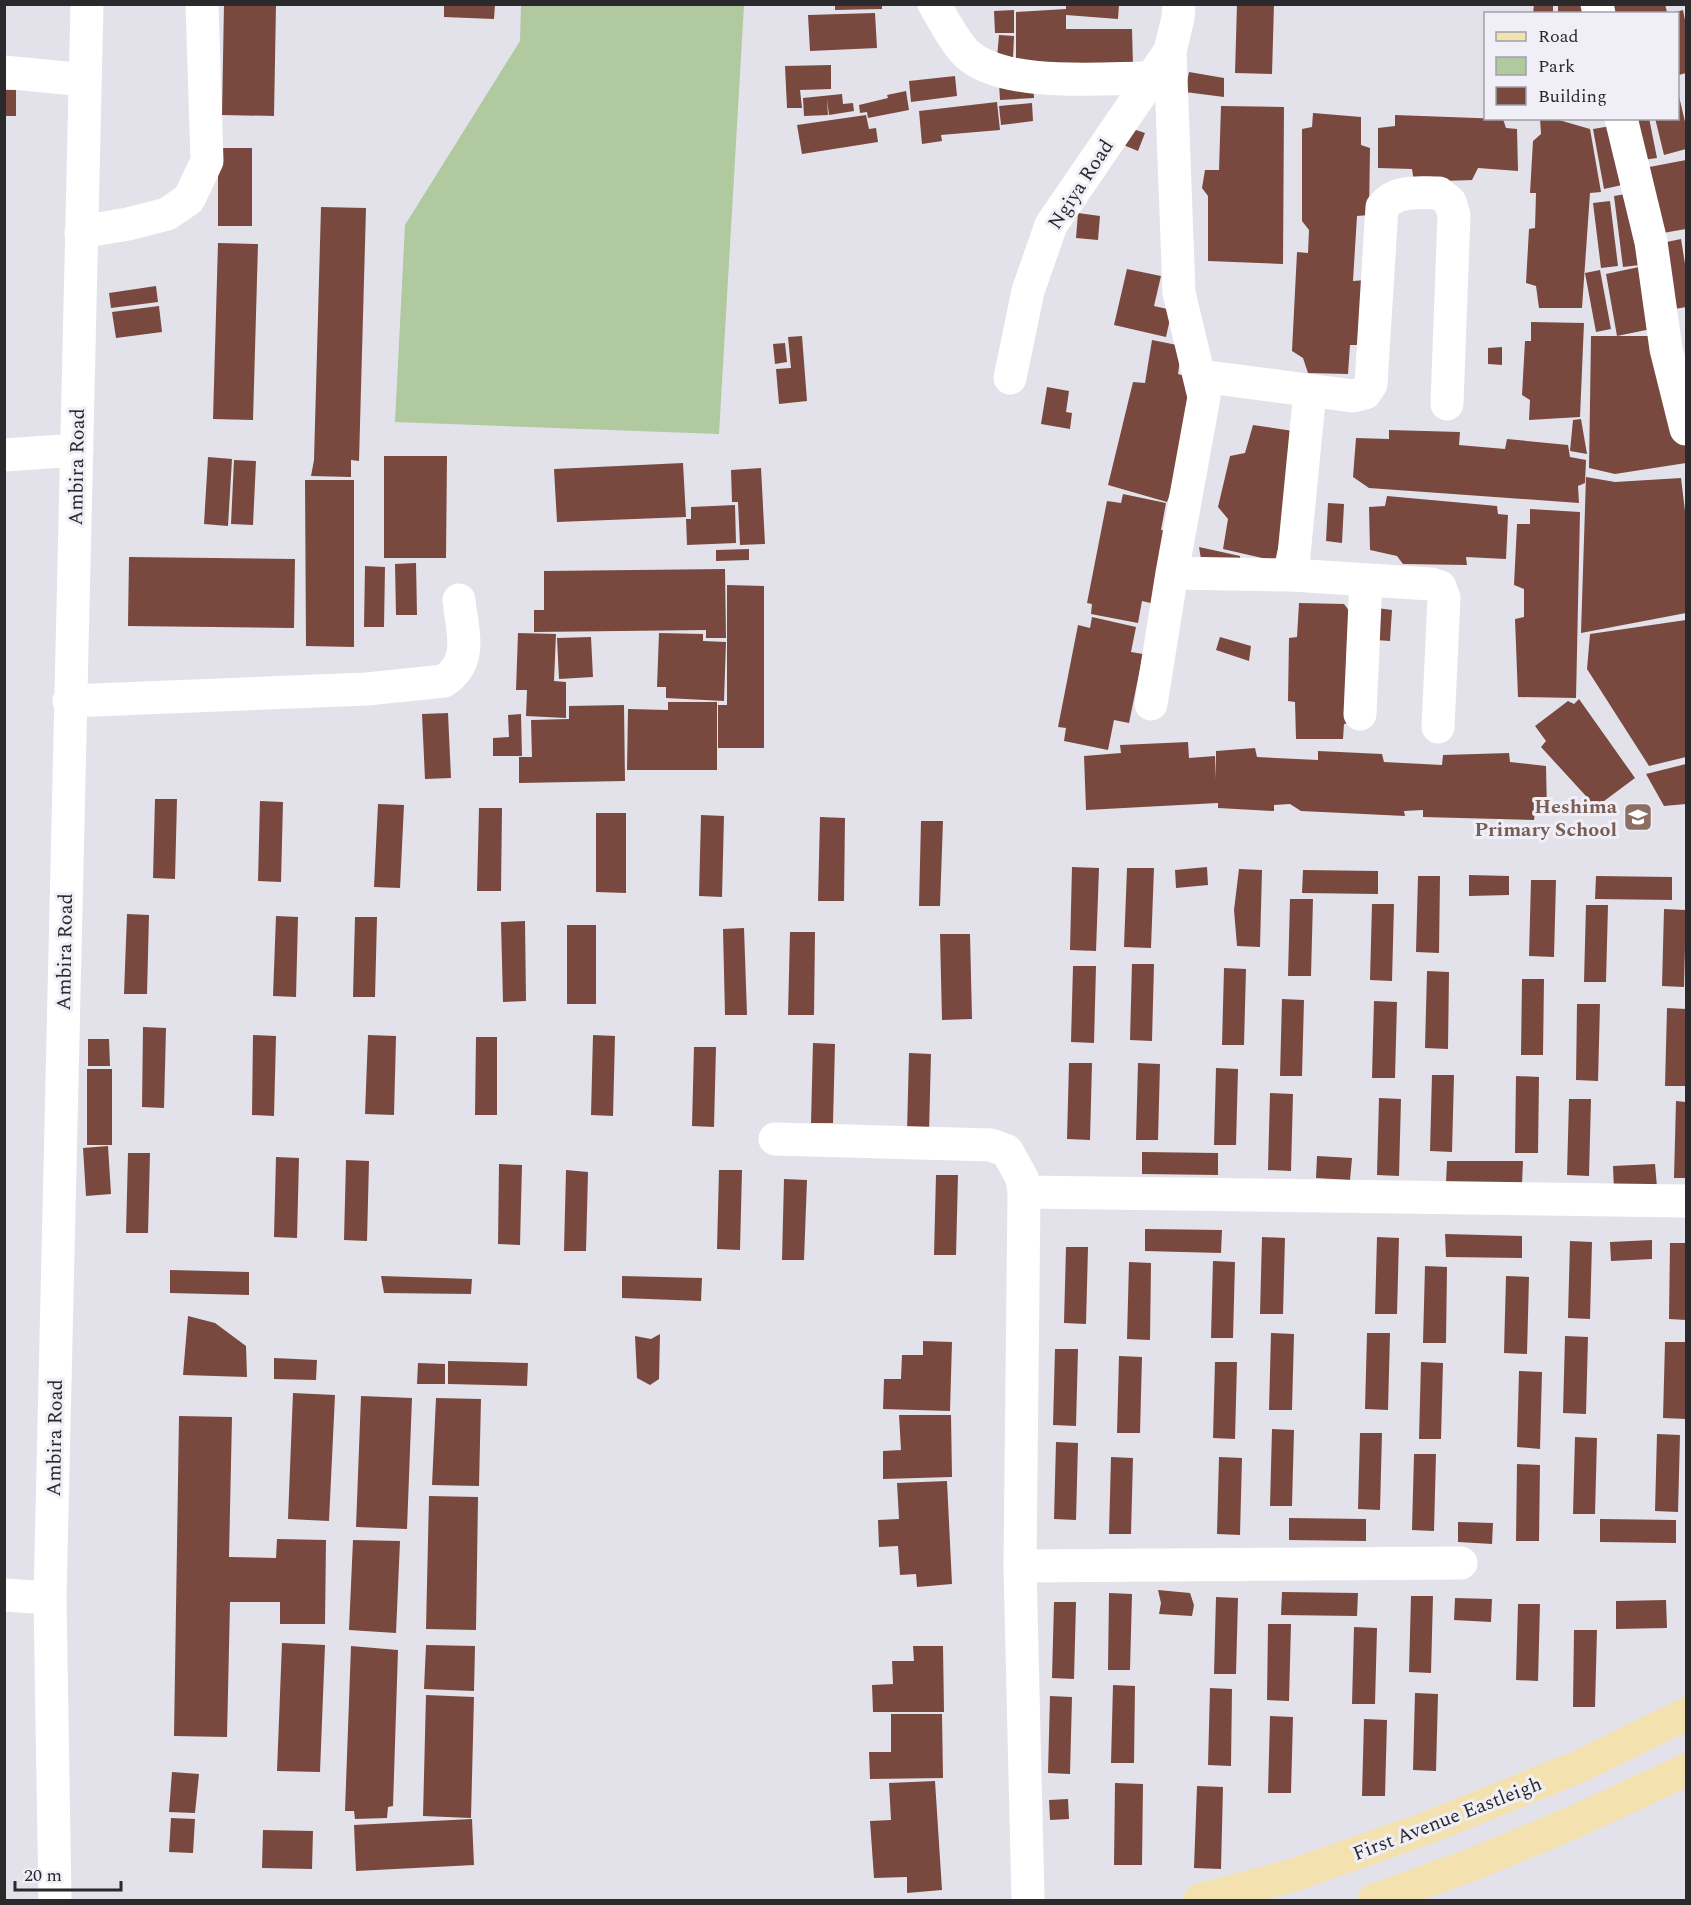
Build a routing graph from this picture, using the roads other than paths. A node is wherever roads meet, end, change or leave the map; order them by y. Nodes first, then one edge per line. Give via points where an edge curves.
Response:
1 (87, 4) edge
2 (202, 4) edge
3 (934, 4) edge
4 (1179, 4) edge
5 (1170, 51) junction
6 (4, 72) edge
7 (1151, 78) junction
8 (85, 80) junction
9 (1621, 120) edge
10 (81, 232) junction
11 (1200, 376) junction
12 (1010, 378) dead end
13 (1310, 391) junction
14 (1447, 404) dead end
15 (1686, 429) edge
16 (77, 450) junction
17 (4, 455) edge
18 (1172, 573) junction
19 (1292, 575) junction
20 (1366, 580) junction
21 (459, 600) dead end
22 (69, 701) junction
23 (1151, 704) dead end
24 (1360, 714) dead end
25 (1438, 727) dead end
26 (775, 1139) dead end
27 (1024, 1192) junction
28 (1686, 1201) edge
29 (1461, 1563) dead end
30 (1020, 1566) junction
31 (4, 1594) edge
32 (50, 1598) junction
33 (1686, 1714) edge
34 (1686, 1770) edge
35 (55, 1900) edge
36 (1028, 1900) edge
37 (1200, 1900) edge
38 (1374, 1900) edge

1 - 8 street, Ambira Road
2 - 10 street via 207,161 189,199 167,214
3 - 7 street via 965,52 980,64 1001,72 1029,78
4 - 5 street, Ngiya Road
5 - 7 street, Ngiya Road
5 - 11 street via 1179,293
6 - 8 street
7 - 12 street, Ngiya Road via 1051,225 1028,291
8 - 10 street, Ambira Road
9 - 15 street via 1651,242 1666,349
10 - 16 street, Ambira Road
11 - 13 street
11 - 18 street via 1204,397
13 - 14 street via 1353,396 1365,393 1371,384 1382,207 1400,193 1439,193 1450,202 1454,215
13 - 19 street
16 - 17 street
16 - 22 street, Ambira Road
18 - 19 street
18 - 23 street
19 - 20 street
20 - 24 street
20 - 25 street via 1440,587 1444,598
21 - 22 street via 465,640 462,661 444,681 356,690
22 - 32 street, Ambira Road
26 - 27 street via 991,1145 1007,1151 1022,1178
27 - 28 street
27 - 30 street
29 - 30 street
30 - 36 street
31 - 32 street
32 - 35 street, Ambira Road
33 - 37 main road, First Avenue Eastleigh via 1580,1766 1432,1826 1294,1875
34 - 38 main road via 1572,1823

